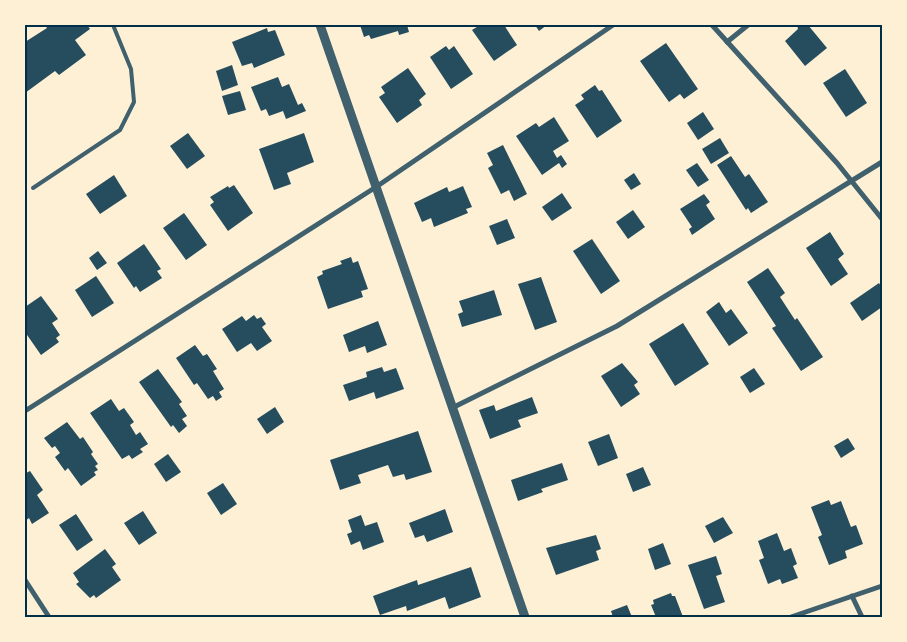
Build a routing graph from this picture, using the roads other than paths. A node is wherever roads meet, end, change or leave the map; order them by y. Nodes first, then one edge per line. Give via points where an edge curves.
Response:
1 (113, 25) edge
2 (320, 25) edge
3 (613, 25) edge
4 (712, 25) edge
5 (748, 25) edge
6 (727, 42) junction
7 (882, 162) edge
8 (853, 181) junction
9 (376, 187) junction
10 (34, 188) dead end
11 (882, 219) edge
12 (451, 408) junction
13 (25, 411) edge
14 (25, 580) edge
15 (882, 586) edge
16 (852, 596) junction
17 (49, 617) edge
18 (525, 617) edge
19 (791, 617) edge
20 (862, 617) edge

1 - 10 lane via 132,69 134,102 120,130
2 - 9 street
3 - 9 street
4 - 6 street
5 - 6 street
6 - 8 street
7 - 8 street
8 - 11 street
8 - 12 street via 617,326
9 - 12 street
9 - 13 street
12 - 18 street
14 - 17 street
15 - 16 street
16 - 19 street
16 - 20 street

